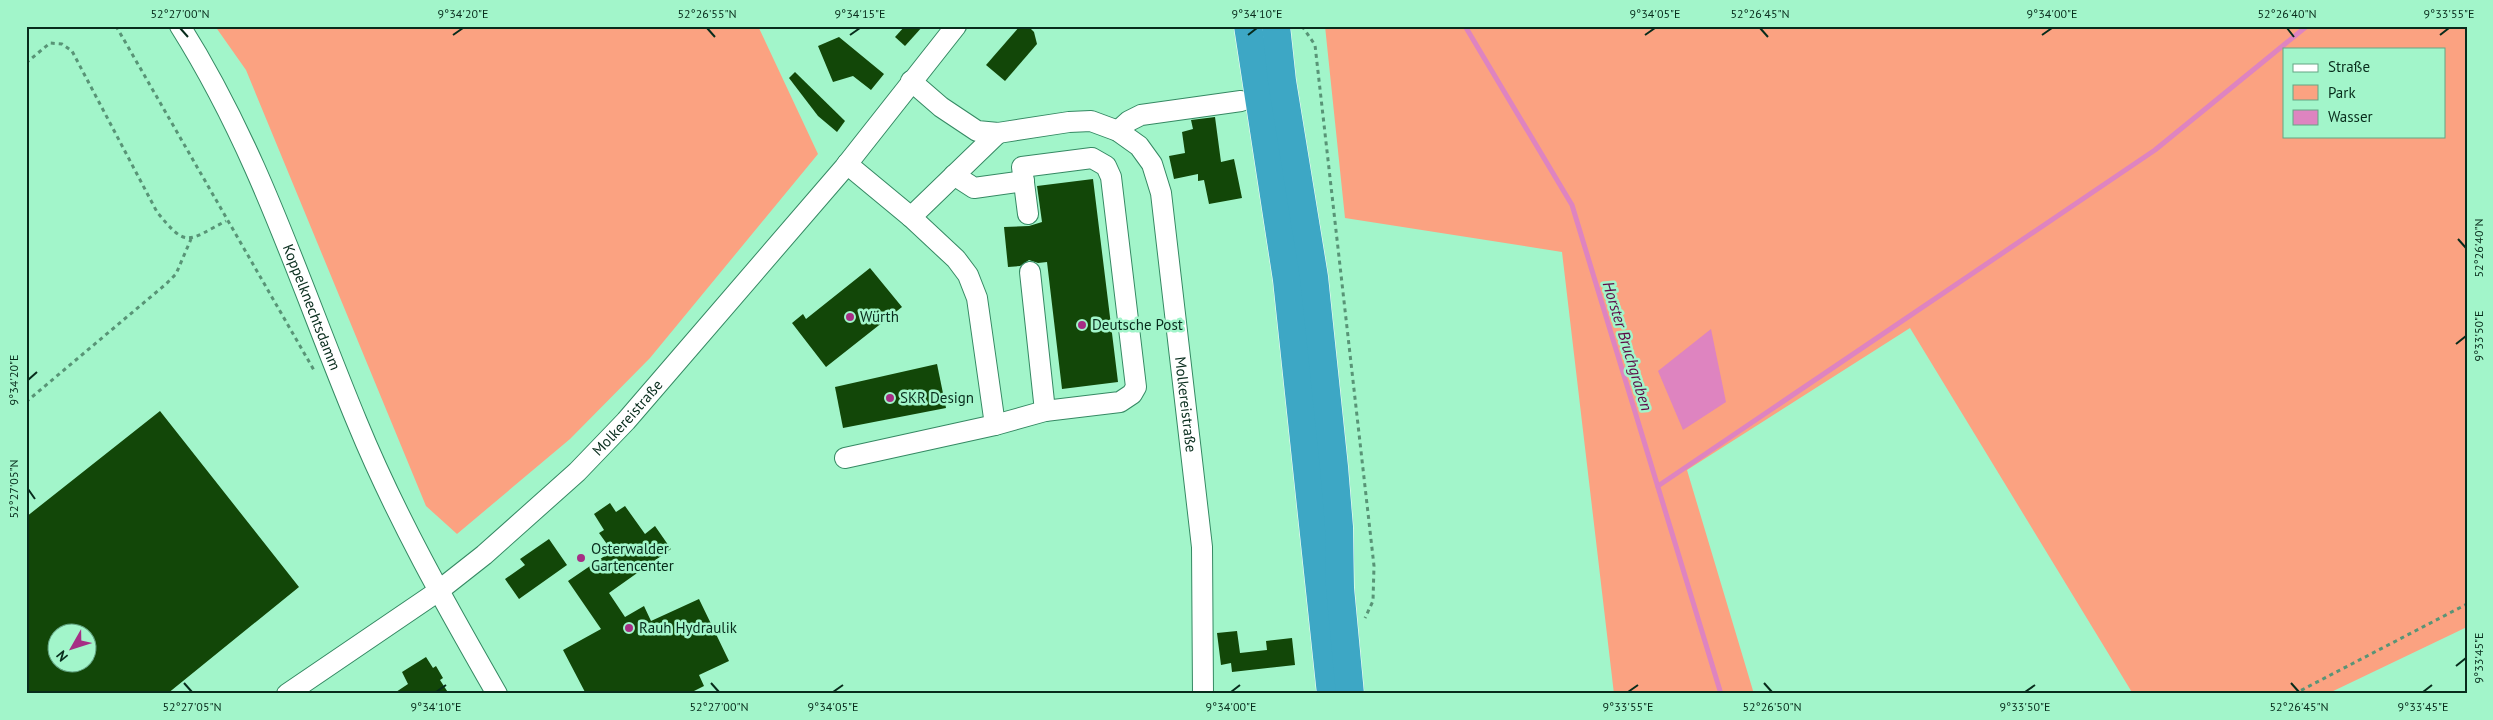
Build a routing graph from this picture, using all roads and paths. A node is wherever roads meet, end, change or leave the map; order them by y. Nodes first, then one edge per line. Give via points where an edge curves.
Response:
1 (116, 26) edge
2 (180, 26) edge
3 (956, 26) edge
4 (1248, 26) edge
5 (1276, 26) edge
6 (1302, 26) edge
7 (26, 64) edge
8 (911, 81) junction
9 (1240, 101) dead end
10 (1118, 131) junction
11 (998, 133) junction
12 (847, 164) junction
13 (954, 176) junction
14 (1024, 181) junction
15 (1028, 214) dead end
16 (912, 217) junction
17 (226, 221) junction
18 (191, 239) junction
19 (1030, 272) dead end
20 (319, 380) dead end
21 (26, 402) edge
22 (1045, 411) junction
23 (995, 425) junction
24 (845, 458) dead end
25 (437, 592) junction
26 (2467, 604) edge
27 (1362, 625) dead end
28 (287, 694) edge
29 (497, 694) edge
30 (1203, 694) edge
31 (1331, 694) edge
32 (1350, 694) edge
33 (2294, 694) edge

1 - 17 path
2 - 25 street, Koppelknechtsdamm via 207,69 247,148 307,290 356,421
3 - 8 street, Molkereistraße
4 - 31 highway via 1287,280
5 - 32 highway via 1314,277 1334,467 1340,588
6 - 27 path via 1315,45 1374,566 1373,601
7 - 18 path via 50,43 62,44 72,50 157,212 176,236
8 - 11 street, Molkereistraße via 976,131
8 - 12 street, Molkereistraße
9 - 10 street via 1141,115
10 - 11 street, Molkereistraße via 1091,121
10 - 30 street, Molkereistraße via 1139,146 1152,164 1161,193 1202,547
11 - 13 street
12 - 16 street
12 - 25 street, Molkereistraße via 620,427 550,499
13 - 14 street via 974,188
13 - 16 street
14 - 15 street
14 - 22 street via 1022,167 1092,158 1106,166 1111,177 1136,387 1120,402
16 - 23 street via 968,275 977,298
17 - 18 path
17 - 20 path
18 - 21 path via 171,279
19 - 22 street
22 - 23 street
23 - 24 street
25 - 28 street, Molkereistraße
25 - 29 street, Koppelknechtsdamm
26 - 33 path

